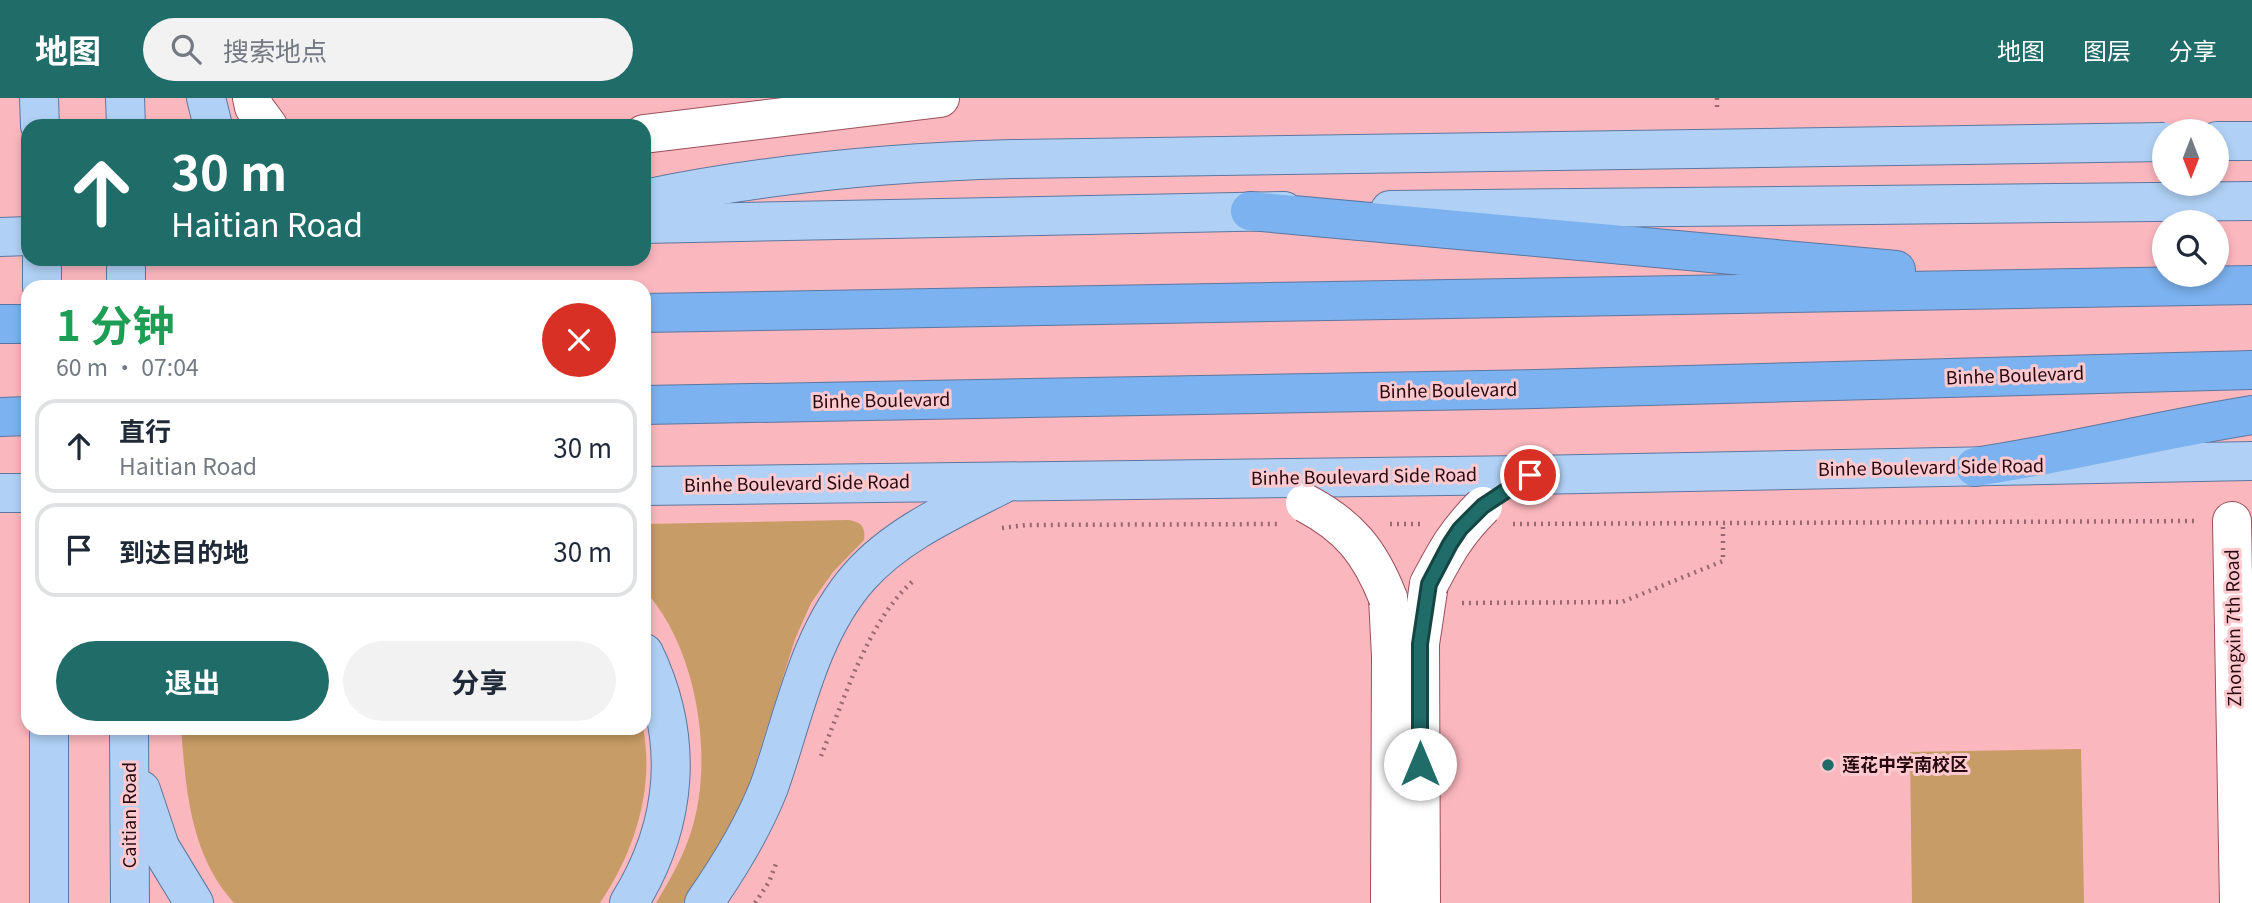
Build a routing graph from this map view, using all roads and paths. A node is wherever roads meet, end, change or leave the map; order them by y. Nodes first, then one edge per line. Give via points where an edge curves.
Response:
1 (39, 98) edge
2 (125, 98) edge
3 (206, 98) edge
4 (252, 98) edge
5 (940, 98) edge
6 (40, 119) edge
7 (125, 119) edge
8 (211, 119) edge
9 (263, 119) edge
10 (651, 133) edge
11 (2230, 141) edge
12 (2252, 141) edge
13 (2152, 142) edge
14 (651, 198) edge
15 (2252, 201) edge
16 (1250, 211) junction
17 (651, 224) edge
18 (21, 236) edge
19 (0, 237) edge
20 (2252, 285) edge
21 (2115, 288) junction
22 (651, 313) edge
23 (0, 324) edge
24 (21, 324) edge
25 (2252, 370) edge
26 (651, 405) edge
27 (2252, 415) edge
28 (0, 416) edge
29 (21, 416) edge
30 (2252, 461) edge
31 (1975, 467) junction
32 (1530, 475) junction
33 (1257, 478) junction
34 (1007, 481) junction
35 (651, 486) edge
36 (21, 492) edge
37 (0, 493) edge
38 (2232, 521) dead end
39 (1723, 524) dead end
40 (1427, 594) junction
41 (651, 667) edge
42 (49, 735) edge
43 (130, 742) edge
44 (49, 903) edge
45 (130, 903) edge
46 (194, 903) edge
47 (629, 903) edge
48 (704, 903) edge
49 (1390, 903) edge
50 (1420, 903) edge
51 (2239, 903) edge

1 - 6 main road
2 - 7 main road
3 - 8 main road
4 - 9 street
5 - 10 street
11 - 12 main road
13 - 14 main road, bridge via 1013,159 800,173
15 - 16 main road
16 - 17 main road
16 - 21 highway
18 - 19 main road
20 - 21 highway
21 - 22 highway
23 - 24 highway
25 - 26 highway, Binhe Boulevard via 1536,390
27 - 31 highway
28 - 29 highway
30 - 31 main road, Binhe Boulevard Side Road
31 - 32 main road, Binhe Boulevard Side Road
32 - 33 main road, Binhe Boulevard Side Road
32 - 40 street, bridge via 1483,506 1460,529
33 - 34 main road, Binhe Boulevard Side Road
33 - 49 street, bridge via 1323,513 1358,543 1388,598
34 - 35 main road, Binhe Boulevard Side Road
34 - 48 main road via 896,544 859,578 831,618 813,655 768,789 746,837
36 - 37 main road
38 - 51 street, Zhongxin 7th Road
39 - 40 path via 1723,561 1622,603
40 - 50 street via 1420,644
41 - 47 main road via 670,728 672,782 665,824 647,874
42 - 44 main road
43 - 45 main road, Caitian Road
43 - 46 main road via 160,847

